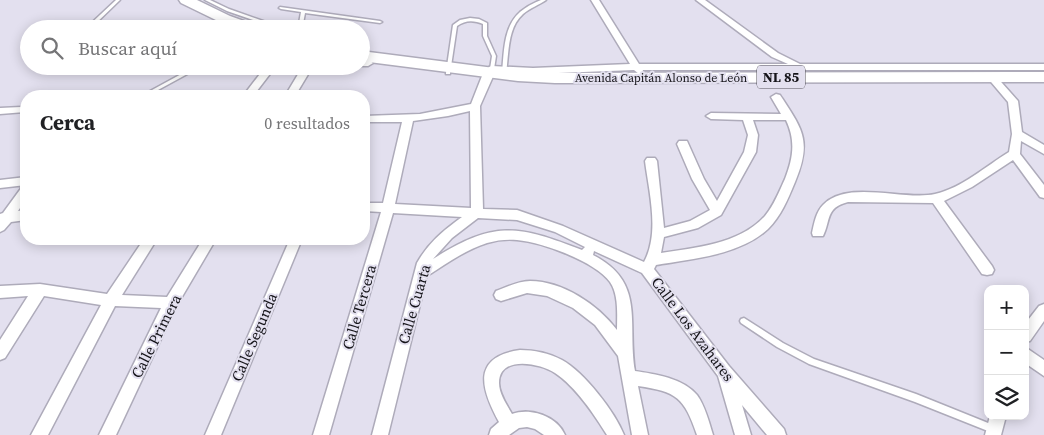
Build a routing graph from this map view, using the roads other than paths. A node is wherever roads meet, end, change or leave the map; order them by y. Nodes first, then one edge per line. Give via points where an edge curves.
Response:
1 (118, 0) edge
2 (176, 0) edge
3 (186, 0) edge
4 (207, 0) edge
5 (544, 0) edge
6 (595, 0) edge
7 (700, 0) edge
8 (281, 8) dead end
9 (303, 11) junction
10 (97, 20) edge
11 (220, 20) edge
12 (225, 20) edge
13 (257, 20) edge
14 (302, 20) edge
15 (366, 20) edge
16 (370, 21) edge
17 (380, 22) dead end
18 (370, 62) edge
19 (801, 66) junction
20 (1044, 67) edge
21 (449, 70) junction
22 (640, 72) junction
23 (499, 73) junction
24 (183, 75) edge
25 (264, 75) edge
26 (303, 75) edge
27 (991, 76) junction
28 (841, 77) junction
29 (1044, 77) edge
30 (155, 90) edge
31 (253, 90) edge
32 (294, 90) edge
33 (776, 97) dead end
34 (475, 106) junction
35 (20, 110) edge
36 (0, 111) edge
37 (711, 116) dead end
38 (747, 117) junction
39 (789, 117) junction
40 (370, 119) edge
41 (408, 120) junction
42 (1017, 134) junction
43 (683, 144) dead end
44 (1044, 150) edge
45 (1014, 154) junction
46 (651, 161) dead end
47 (20, 182) edge
48 (0, 184) edge
49 (1044, 194) edge
50 (20, 198) edge
51 (936, 199) junction
52 (370, 207) edge
53 (388, 208) junction
54 (477, 212) junction
55 (716, 212) junction
56 (20, 216) edge
57 (2, 221) edge
58 (818, 233) dead end
59 (658, 234) junction
60 (147, 245) edge
61 (206, 245) edge
62 (293, 245) edge
63 (588, 251) junction
64 (650, 265) junction
65 (987, 270) dead end
66 (422, 273) junction
67 (40, 290) junction
68 (0, 292) edge
69 (501, 295) dead end
70 (111, 300) junction
71 (171, 303) junction
72 (1044, 310) edge
73 (744, 321) dead end
74 (1029, 331) edge
75 (0, 353) edge
76 (625, 355) junction
77 (1029, 357) edge
78 (1044, 369) edge
79 (724, 371) junction
80 (628, 377) junction
81 (995, 427) edge
82 (502, 429) edge
83 (39, 435) edge
84 (107, 435) edge
85 (213, 435) edge
86 (321, 435) edge
87 (380, 435) edge
88 (556, 435) edge
89 (616, 435) edge
90 (640, 435) edge
91 (704, 435) edge
92 (743, 435) edge
93 (778, 435) edge

1 - 10 lane
2 - 11 main road
3 - 12 main road
4 - 13 lane
5 - 23 lane via 524,9 515,18
6 - 22 street
7 - 19 street via 775,55
8 - 9 lane
9 - 14 lane
9 - 15 lane
16 - 17 lane
18 - 21 main road, Avenida Capitán Alonso de León / NL 85
19 - 20 street
19 - 22 street
19 - 28 street
21 - 23 main road, Avenida Capitán Alonso de León / NL 85
21 - 23 lane via 455,25 462,20 472,20 485,23 485,36
22 - 23 main road, Avenida Capitán Alonso de León / NL 85 via 555,78
22 - 28 main road, Avenida Capitán Alonso de León / NL 85
23 - 34 street
24 - 30 lane
25 - 31 street
26 - 32 street
27 - 28 main road, Avenida Capitán Alonso de León / NL 85
27 - 29 main road, Avenida Capitán Alonso de León / NL 85
27 - 42 street via 1013,101
33 - 39 street
34 - 41 street via 447,115
34 - 54 street
35 - 36 street
37 - 38 street
38 - 39 street
38 - 55 street via 753,135 750,152
39 - 64 street via 798,134 800,155 785,193 767,222 730,243
40 - 41 street
41 - 53 street, Calle Tercera
42 - 44 street
42 - 45 street
43 - 55 street
45 - 49 street
45 - 51 street via 960,189
46 - 59 street
47 - 48 street
50 - 57 street
51 - 58 street via 873,196 840,199 826,208
51 - 65 street
52 - 53 street, Calle Los Azahares
53 - 54 street, Calle Los Azahares
53 - 86 street, Calle Tercera
54 - 63 street, Calle Los Azahares via 517,215 545,223
54 - 66 street, Calle Cuarta via 433,250 424,263
55 - 59 street via 694,225
56 - 57 street
59 - 64 street
60 - 70 street
61 - 71 street, Calle Primera
62 - 85 street, Calle Segunda
63 - 64 street, Calle Los Azahares
63 - 66 street via 513,234 481,240 454,251
63 - 76 street via 616,280 620,290
64 - 79 street, Calle Los Azahares
66 - 87 street, Calle Cuarta
67 - 68 street
67 - 70 street
67 - 75 street
69 - 76 street via 529,287 552,291 599,320
70 - 71 street
70 - 83 street
71 - 84 street, Calle Primera
72 - 74 street
73 - 81 lane via 812,362
76 - 80 street
77 - 78 street
79 - 92 street
79 - 93 street, Calle Los Azahares
80 - 90 street
80 - 91 street via 669,386 684,393 694,405
82 - 88 street via 518,419 530,418
82 - 89 street via 491,382 492,372 505,358 522,356 542,359 563,369 596,406

